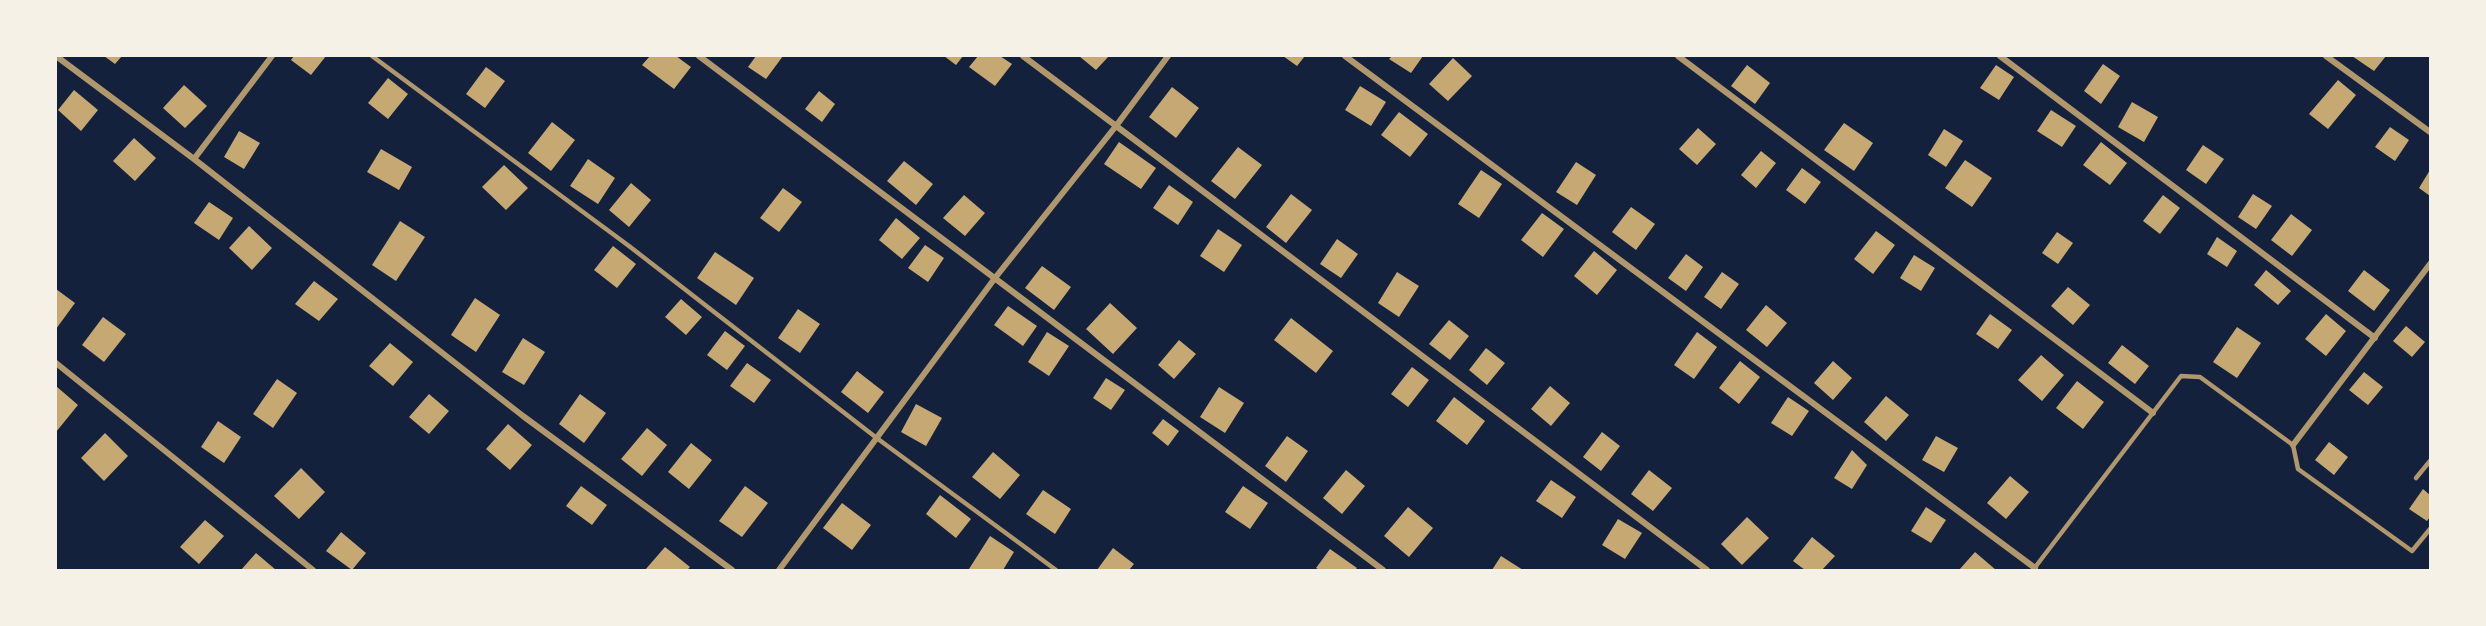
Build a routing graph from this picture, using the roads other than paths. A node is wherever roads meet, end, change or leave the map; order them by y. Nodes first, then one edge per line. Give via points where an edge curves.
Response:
1 (56, 56) edge
2 (272, 56) edge
3 (372, 56) edge
4 (699, 56) edge
5 (1023, 56) edge
6 (1168, 56) edge
7 (1345, 56) edge
8 (1678, 56) edge
9 (2000, 56) edge
10 (2326, 56) edge
11 (1116, 126) junction
12 (2430, 132) edge
13 (194, 159) junction
14 (2430, 264) edge
15 (995, 278) junction
16 (2375, 338) junction
17 (56, 363) edge
18 (2153, 413) junction
19 (878, 439) junction
20 (2293, 445) junction
21 (2430, 461) edge
22 (2416, 478) dead end
23 (2430, 529) edge
24 (2034, 569) edge
25 (313, 570) edge
26 (732, 570) edge
27 (779, 570) edge
28 (1056, 570) edge
29 (1383, 570) edge
30 (1707, 570) edge

1 - 13 street
2 - 13 street
3 - 19 lane via 629,246
4 - 15 street
5 - 11 street
6 - 11 street
7 - 24 street
8 - 18 street
9 - 16 street
10 - 12 street
11 - 15 street
11 - 30 street
13 - 26 street via 523,416
14 - 16 street
15 - 19 street
15 - 29 street
16 - 20 street
17 - 25 street
18 - 20 lane via 2181,376 2200,377
18 - 24 lane
19 - 27 street
19 - 28 lane
20 - 23 lane via 2298,468 2412,551
21 - 22 lane

